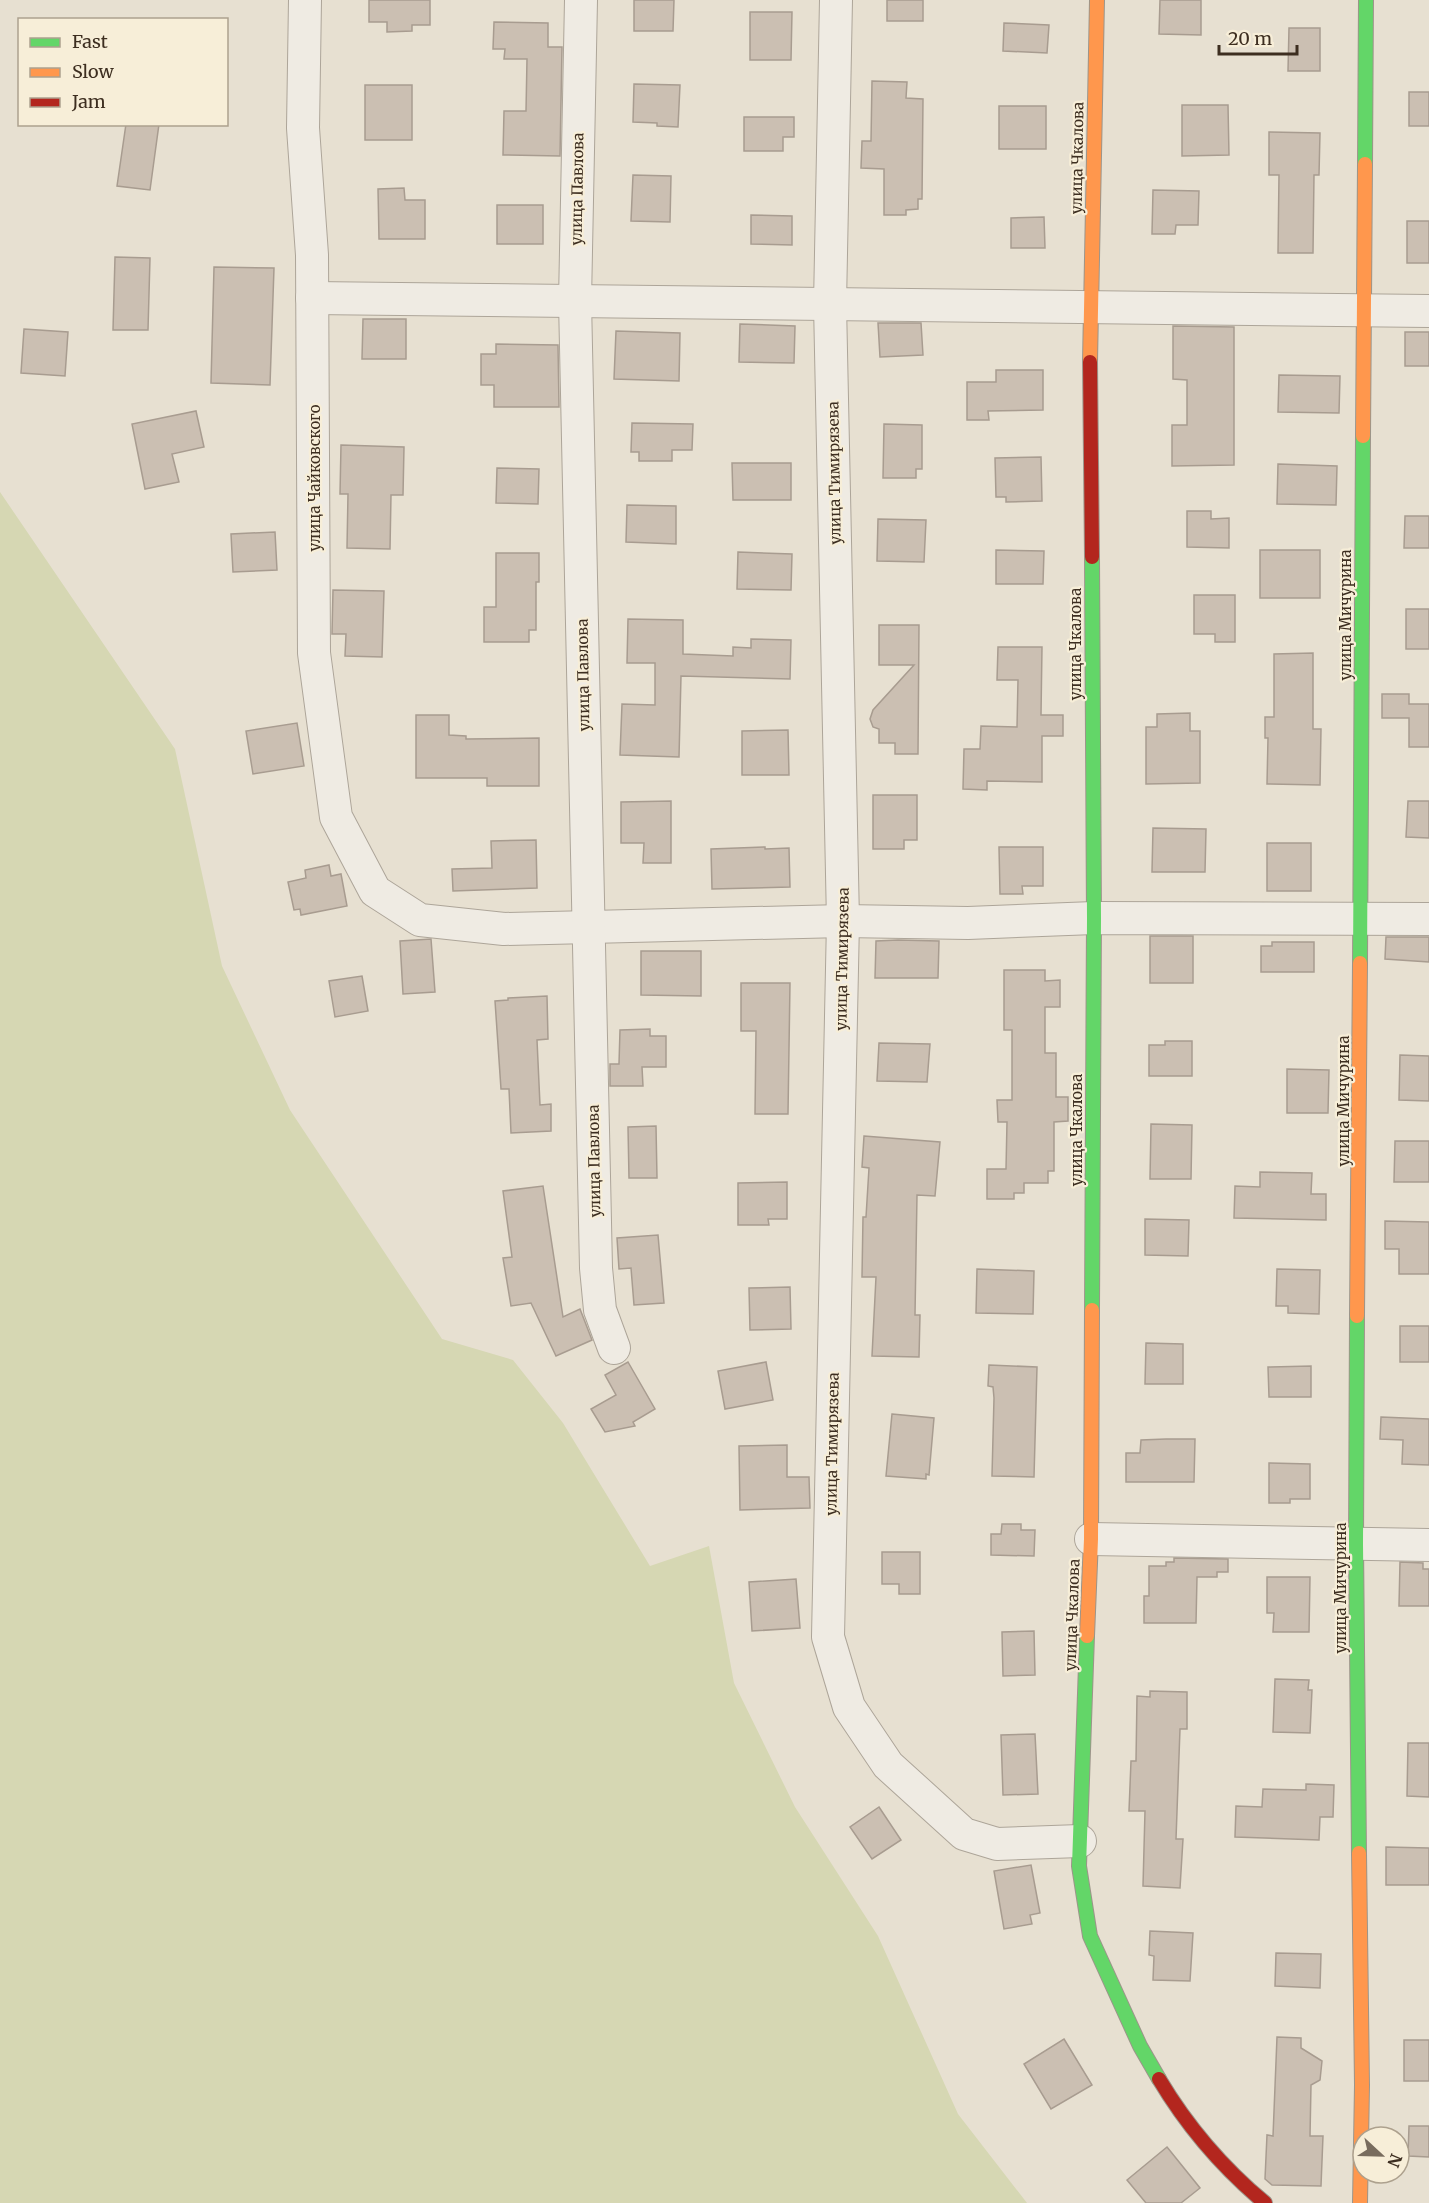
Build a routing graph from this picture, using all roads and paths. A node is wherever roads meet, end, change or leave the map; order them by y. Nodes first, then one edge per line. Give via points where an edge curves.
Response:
1 (305, 0) edge
2 (581, 0) edge
3 (836, 0) edge
4 (1097, 0) edge
5 (1366, 0) edge
6 (312, 298) junction
7 (575, 301) junction
8 (830, 304) junction
9 (1089, 307) junction
10 (1363, 310) junction
11 (1429, 311) edge
12 (1094, 918) junction
13 (1361, 918) junction
14 (1429, 919) edge
15 (843, 921) junction
16 (589, 926) junction
17 (614, 1348) dead end
18 (1091, 1539) junction
19 (1356, 1544) junction
20 (1429, 1545) edge
21 (1080, 1841) junction
22 (1265, 2203) edge
23 (1360, 2203) edge

1 - 6 street, улица Чайковского via 303,128
2 - 7 street, улица Павлова
3 - 8 street, улица Тимирязева
4 - 9 street, улица Чкалова
5 - 10 street, улица Мичурина
6 - 7 street
6 - 16 street, улица Чайковского via 314,653 336,817 375,891 420,920 504,929
7 - 8 street
7 - 16 street, улица Павлова
8 - 9 street
8 - 15 street, улица Тимирязева
9 - 10 street
9 - 12 street, улица Чкалова
10 - 11 street
10 - 13 street, улица Мичурина
12 - 13 street
12 - 15 street via 968,923
12 - 18 street, улица Чкалова
13 - 14 street
13 - 19 street, улица Мичурина
15 - 16 street
15 - 21 street, улица Тимирязева via 828,1637 849,1707 888,1765 964,1834 997,1844
16 - 17 street, улица Павлова via 596,1268 600,1310
18 - 19 street
18 - 21 street, улица Чкалова
19 - 20 street
19 - 23 street, улица Мичурина
21 - 22 street, улица Чкалова via 1079,1866 1090,1936 1140,2046 1175,2105 1210,2150

